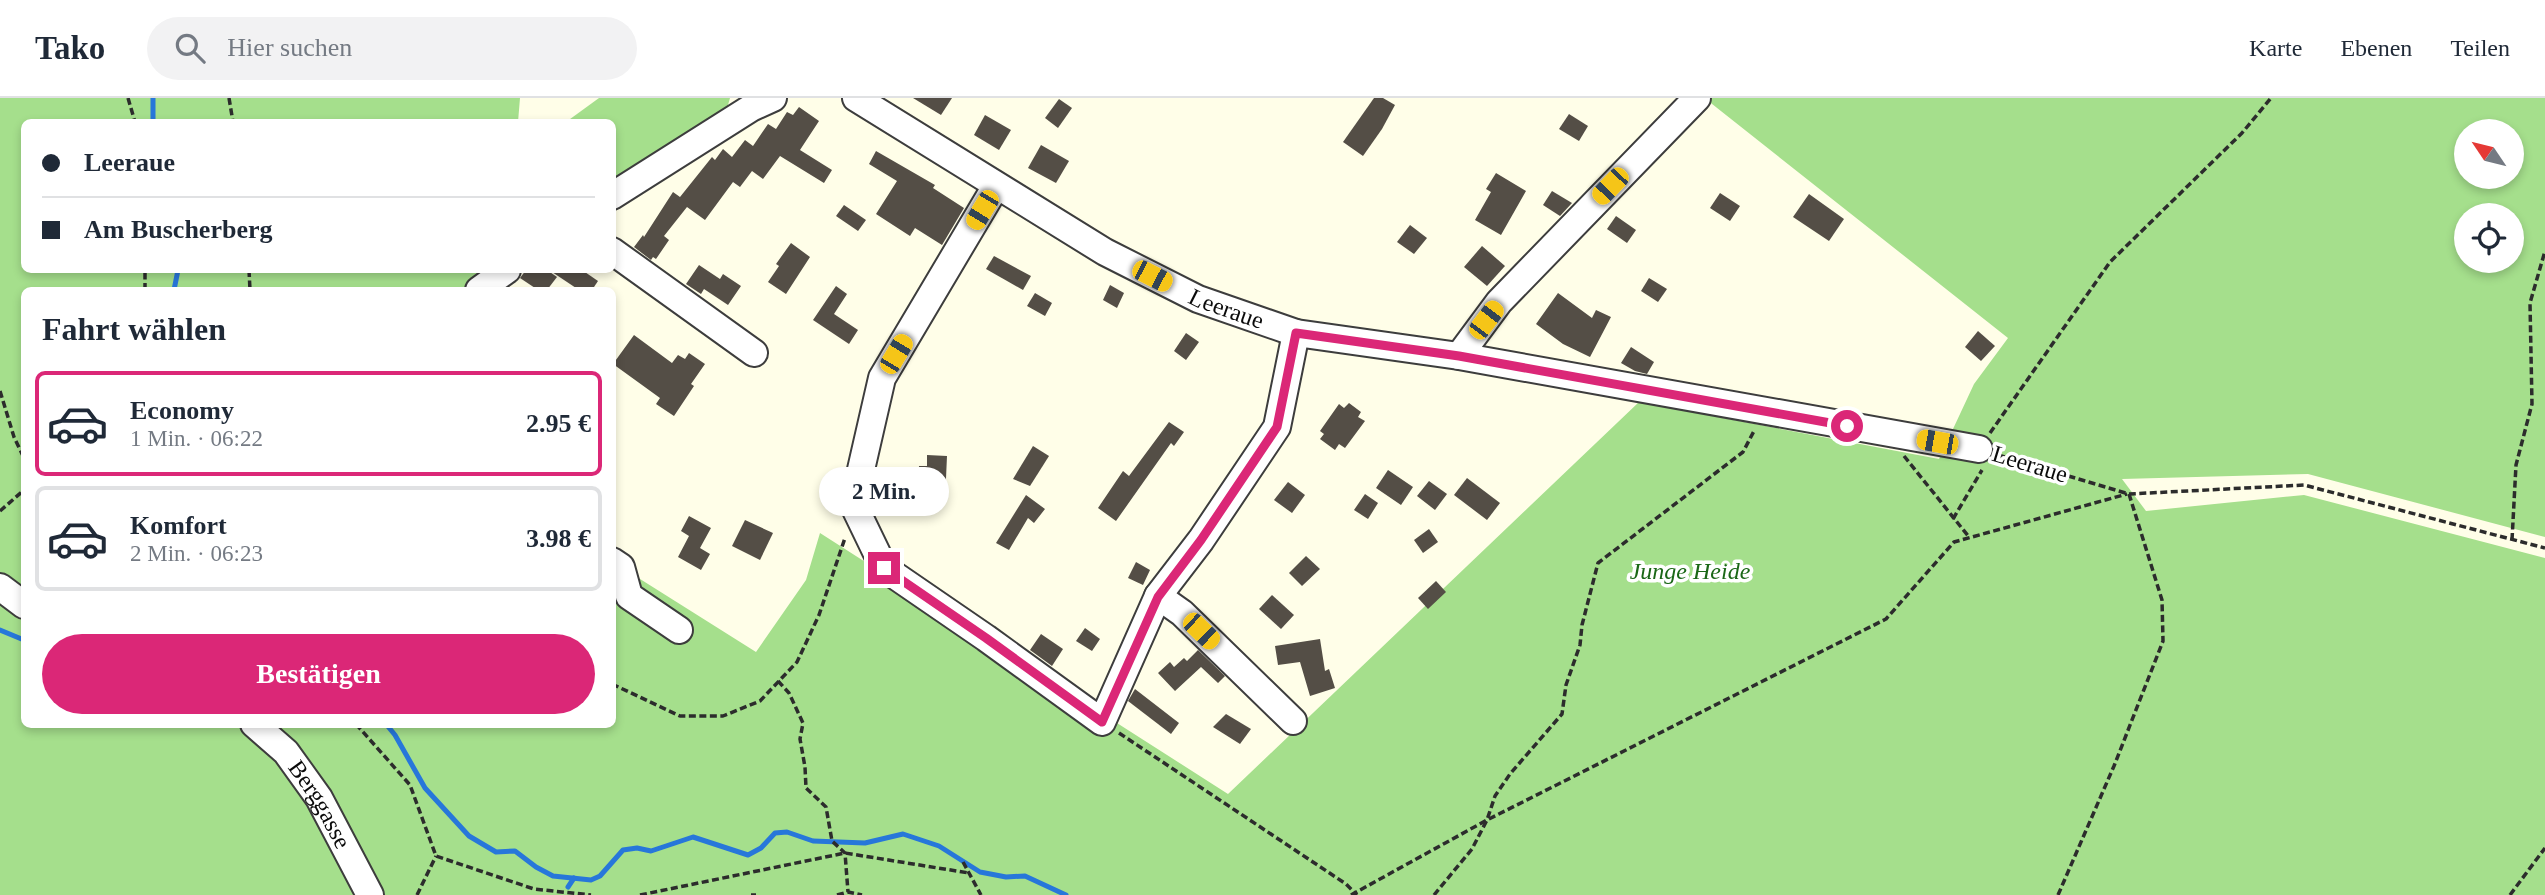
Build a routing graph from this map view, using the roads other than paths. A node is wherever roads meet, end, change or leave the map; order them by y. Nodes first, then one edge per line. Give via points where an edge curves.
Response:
1 (856, 98) edge
2 (1697, 98) edge
3 (756, 101) edge
4 (996, 186) junction
5 (616, 193) edge
6 (616, 254) edge
7 (503, 273) edge
8 (483, 287) edge
9 (1296, 333) junction
10 (754, 353) dead end
11 (1459, 356) junction
12 (1986, 451) road end
13 (616, 564) edge
14 (0, 587) edge
15 (1158, 597) junction
16 (21, 603) edge
17 (679, 630) dead end
18 (1293, 721) dead end
19 (259, 728) edge
20 (370, 895) edge

1 - 4 street, Leeraue
2 - 11 street via 1499,302
3 - 5 street
4 - 9 street, Leeraue via 1105,252 1198,299
4 - 15 street via 882,378 856,510 884,568 1102,722
6 - 10 street
7 - 8 street
9 - 11 street, Leeraue
9 - 15 street via 1277,427
11 - 12 street, Leeraue
13 - 17 street via 629,596
14 - 16 street
15 - 18 street via 1182,612
19 - 20 street, Berggasse via 286,752 319,797

